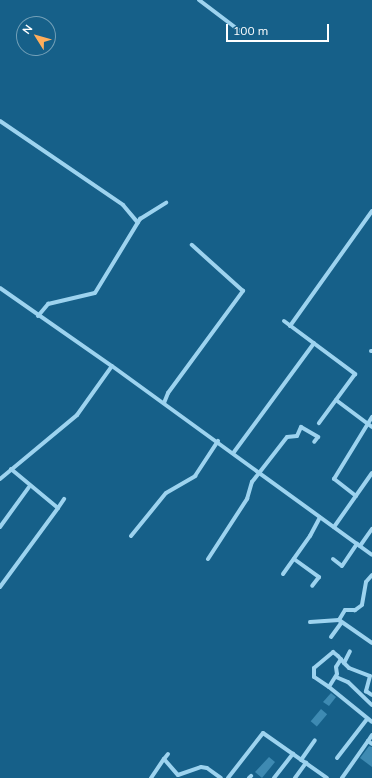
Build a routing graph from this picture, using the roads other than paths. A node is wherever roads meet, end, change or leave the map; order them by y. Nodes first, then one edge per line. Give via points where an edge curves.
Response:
1 (199, 0) edge
2 (240, 31) dead end
3 (0, 121) edge
4 (166, 203) dead end
5 (372, 211) edge
6 (138, 222) junction
7 (192, 245) dead end
8 (0, 288) edge
9 (38, 316) junction
10 (284, 320) dead end
11 (290, 326) junction
12 (314, 343) junction
13 (112, 366) junction
14 (336, 400) junction
15 (164, 402) junction
16 (372, 417) edge
17 (319, 423) dead end
18 (370, 425) edge
19 (218, 441) junction
20 (314, 442) dead end
21 (234, 452) junction
22 (11, 469) junction
23 (260, 472) junction
24 (372, 473) edge
25 (0, 479) edge
26 (30, 487) junction
27 (356, 496) junction
28 (64, 499) dead end
29 (58, 508) junction
30 (320, 517) junction
31 (0, 526) edge
32 (334, 527) junction
33 (372, 529) edge
34 (131, 536) dead end
35 (358, 545) junction
36 (372, 555) edge
37 (208, 559) dead end
38 (294, 559) junction
39 (333, 559) dead end
40 (283, 574) dead end
41 (372, 575) edge
42 (312, 586) dead end
43 (0, 587) edge
44 (340, 621) junction
45 (310, 622) dead end
46 (331, 637) dead end
47 (372, 643) edge
48 (350, 651) dead end
49 (342, 661) junction
50 (371, 676) edge
51 (336, 677) junction
52 (329, 686) junction
53 (372, 695) edge
54 (372, 705) edge
55 (367, 719) junction
56 (372, 722) edge
57 (372, 735) edge
58 (315, 740) dead end
59 (368, 741) junction
60 (372, 744) edge
61 (168, 754) dead end
62 (293, 754) junction
63 (337, 758) dead end
64 (164, 759) junction
65 (301, 760) junction
66 (306, 763) junction
67 (151, 778) edge
68 (220, 778) edge
69 (228, 778) edge
70 (274, 778) edge
71 (295, 778) edge
72 (327, 778) edge
73 (342, 778) edge

1 - 2 street
3 - 6 street via 122,205
4 - 6 street via 144,214
5 - 11 street
6 - 9 street via 94,293 48,304
7 - 15 street via 243,291
8 - 9 street
9 - 13 street
10 - 11 street
11 - 12 street
12 - 14 street via 356,374
12 - 21 street
13 - 15 street
13 - 22 street via 77,415
14 - 17 street
14 - 18 street
15 - 19 street
16 - 18 street
18 - 27 street via 334,480
19 - 21 street
19 - 34 street via 194,476 166,493
20 - 23 street via 318,437 301,427 297,436 287,437
21 - 23 street
22 - 25 street
22 - 26 street
23 - 30 street
23 - 37 street via 252,482 248,499
24 - 27 street
26 - 29 street
26 - 31 street
27 - 32 street
28 - 29 street
29 - 43 street
30 - 32 street
30 - 38 street
32 - 35 street
33 - 35 street
35 - 36 street
35 - 39 street via 342,566
38 - 40 street
38 - 42 street via 318,577
41 - 44 street via 366,582 362,605 355,610 345,610
44 - 45 street
44 - 46 street
44 - 47 street
48 - 49 street
49 - 50 street via 354,671
49 - 51 street
49 - 52 street via 330,653 314,668 314,677
50 - 53 street via 366,691
51 - 52 street
51 - 54 street via 348,682
52 - 55 street
55 - 56 street
55 - 63 street
57 - 59 street
58 - 65 street
59 - 60 street
59 - 73 street
61 - 64 street
62 - 65 street
62 - 69 street via 263,733
62 - 70 street
64 - 67 street
64 - 68 street via 178,776 201,767 207,768
65 - 66 street
66 - 71 street
66 - 72 street

